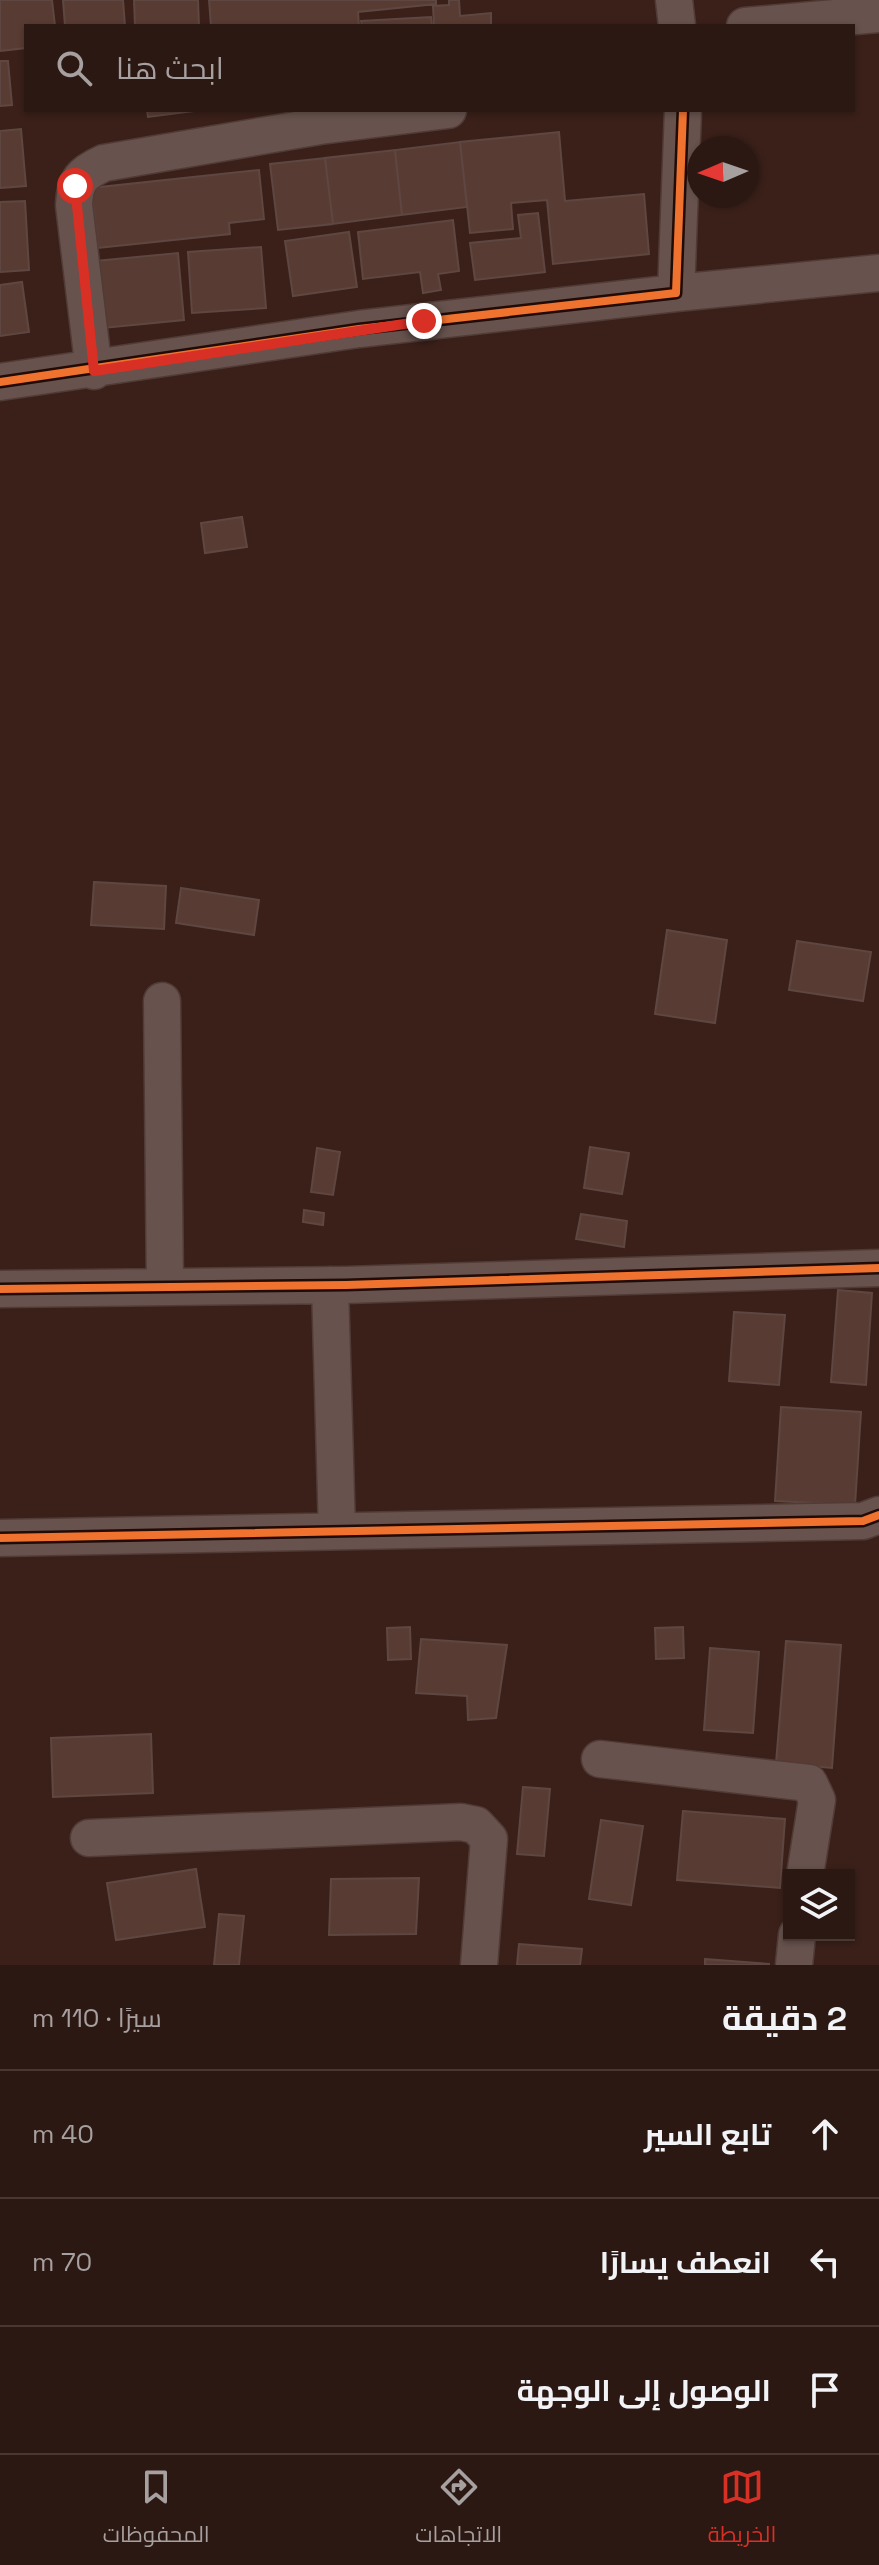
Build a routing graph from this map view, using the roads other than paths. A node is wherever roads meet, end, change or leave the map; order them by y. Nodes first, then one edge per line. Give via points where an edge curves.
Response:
1 (674, 0) edge
2 (879, 14) edge
3 (677, 24) edge
4 (767, 24) edge
5 (432, 112) edge
6 (683, 112) edge
7 (879, 273) edge
8 (676, 293) junction
9 (94, 371) junction
10 (0, 382) edge
11 (162, 1001) dead end
12 (879, 1268) edge
13 (330, 1285) junction
14 (165, 1287) junction
15 (0, 1289) edge
16 (879, 1515) edge
17 (337, 1531) junction
18 (0, 1538) edge
19 (600, 1759) dead end
20 (89, 1838) dead end
21 (806, 1869) edge
22 (796, 1941) edge
23 (479, 1965) edge
24 (794, 1965) edge

1 - 3 street
2 - 4 street
5 - 9 street via 135,157 85,172 75,186 74,205
6 - 8 street
7 - 8 street
8 - 9 street via 359,329
9 - 10 street
11 - 14 street
12 - 13 street
13 - 14 street
13 - 17 street
14 - 15 street
16 - 17 street via 863,1521
17 - 18 street
19 - 21 street via 809,1783 817,1800
20 - 23 street via 476,1825 489,1839 490,1858
22 - 24 street

